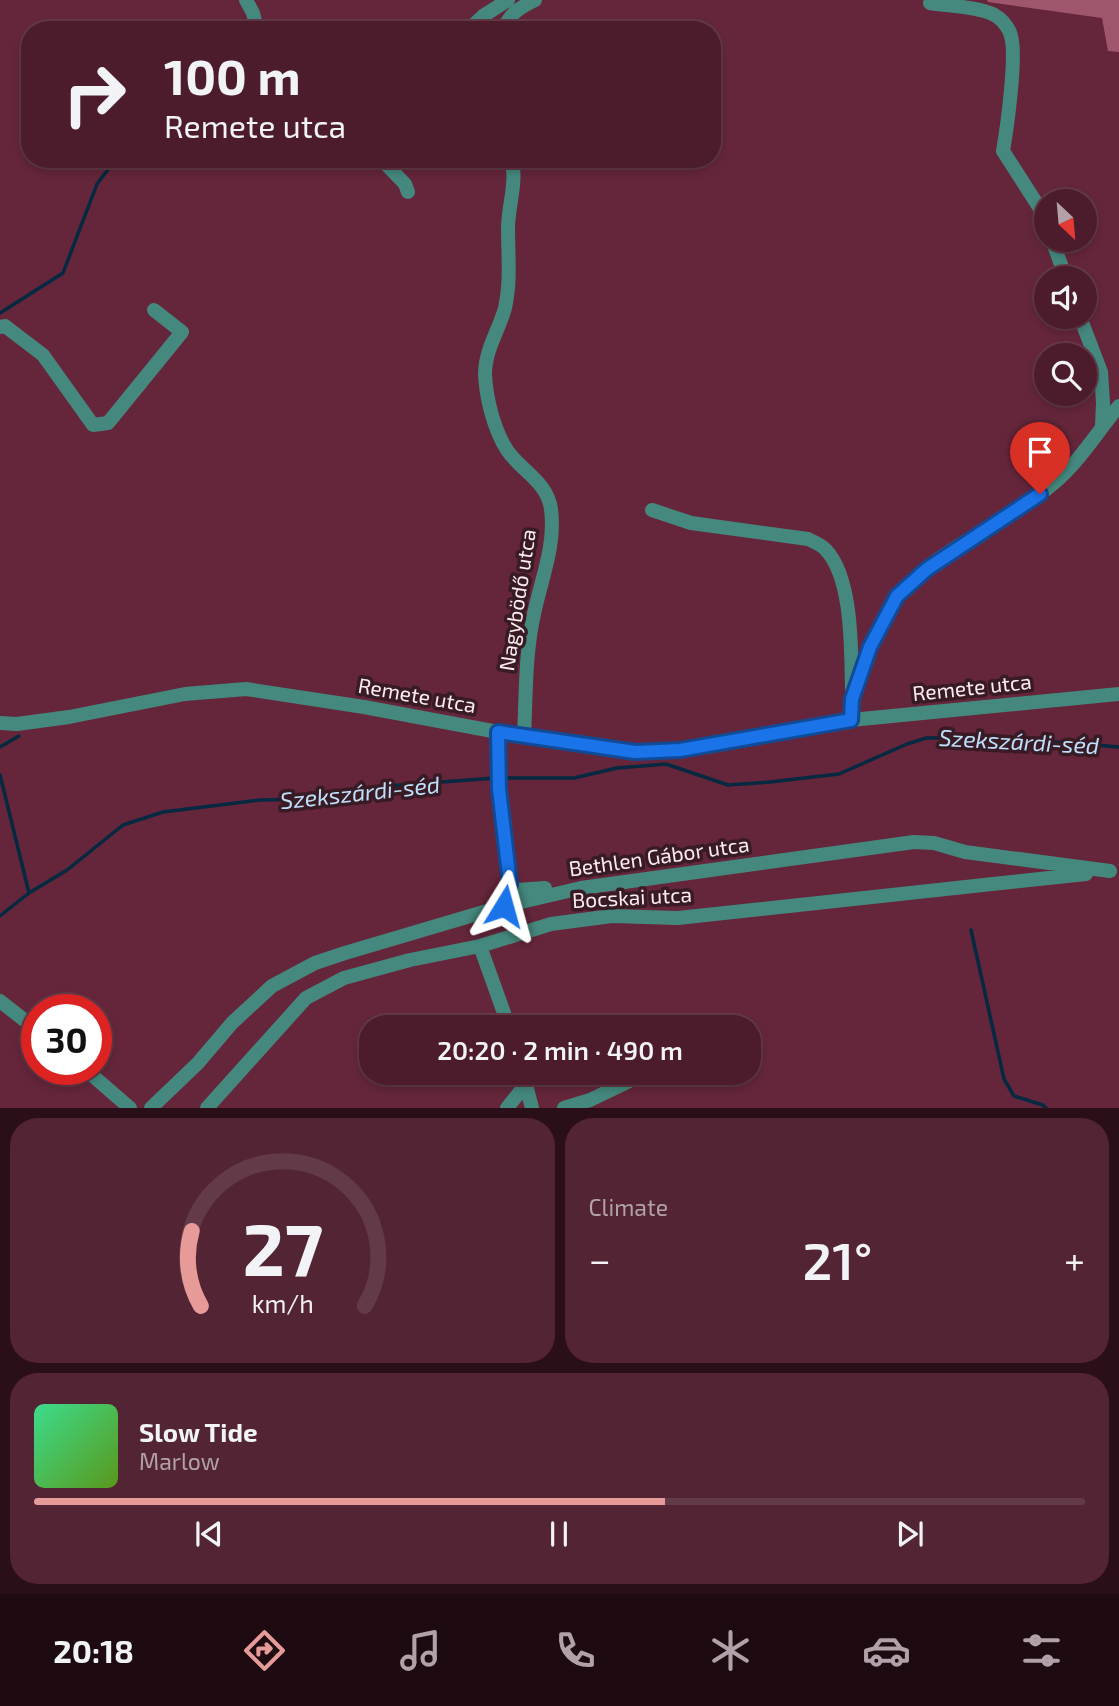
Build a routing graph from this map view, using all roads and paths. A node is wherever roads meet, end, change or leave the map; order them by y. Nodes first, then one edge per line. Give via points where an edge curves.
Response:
1 (246, 0) edge
2 (508, 0) edge
3 (535, 0) edge
4 (930, 3) dead end
5 (255, 21) edge
6 (478, 21) edge
7 (507, 21) edge
8 (390, 168) edge
9 (512, 168) edge
10 (408, 192) dead end
11 (1034, 199) edge
12 (155, 310) dead end
13 (0, 327) edge
14 (1085, 329) edge
15 (1119, 406) edge
16 (1102, 426) junction
17 (652, 510) dead end
18 (1119, 694) edge
19 (852, 699) junction
20 (851, 720) junction
21 (0, 723) edge
22 (498, 732) junction
23 (524, 736) junction
24 (1114, 871) edge
25 (510, 884) junction
26 (581, 888) junction
27 (504, 906) junction
28 (480, 946) junction
29 (0, 1002) edge
30 (505, 1015) edge
31 (21, 1018) edge
32 (103, 1085) edge
33 (520, 1085) edge
34 (526, 1085) edge
35 (621, 1085) edge
36 (130, 1108) edge
37 (151, 1108) edge
38 (207, 1108) edge
39 (507, 1108) edge
40 (532, 1108) edge
41 (564, 1108) edge

1 - 5 street
2 - 6 street
3 - 7 street via 517,9
4 - 11 street via 986,12 998,17 1010,33 1003,151
8 - 10 street
9 - 23 street, Nagybödő utca via 510,285 485,373 501,439 546,495 552,538 527,660
12 - 13 street via 182,332 108,423 93,425 43,355 5,326
14 - 16 street via 1101,372
15 - 16 street
16 - 19 street via 1054,483 927,569 897,596 870,647
17 - 19 street via 691,523 807,539 825,547 840,576 850,621
18 - 20 street, Remete utca
19 - 20 street
20 - 23 street, Remete utca via 680,750 635,752
21 - 22 street, Remete utca via 69,717 185,694 246,689
22 - 23 street, Remete utca
22 - 25 street
24 - 26 street, Bethlen Gábor utca via 914,842
24 - 28 street, Bocskai utca via 678,918 612,916 551,924
25 - 26 street via 517,890 562,885
25 - 27 street
26 - 27 street, Bethlen Gábor utca
27 - 37 street, Bethlen Gábor utca via 315,963 272,986
28 - 30 street
28 - 38 street, Bocskai utca via 344,978 306,998
29 - 31 street
32 - 36 street
33 - 39 street
34 - 40 street
35 - 41 street

